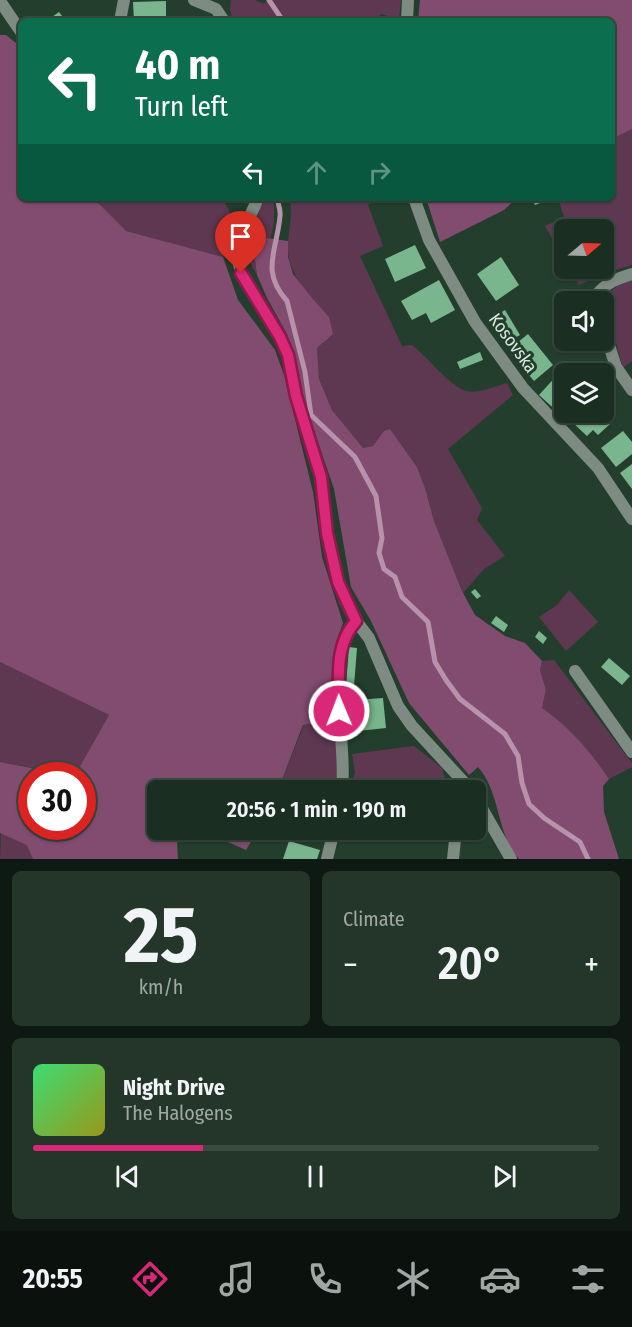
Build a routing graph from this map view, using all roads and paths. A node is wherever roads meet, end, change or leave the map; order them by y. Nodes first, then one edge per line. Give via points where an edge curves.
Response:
1 (124, 0) edge
2 (194, 0) edge
3 (408, 0) edge
4 (0, 1) edge
5 (121, 18) edge
6 (222, 18) edge
7 (407, 18) edge
8 (18, 28) edge
9 (257, 201) edge
10 (415, 201) edge
11 (632, 274) edge
12 (599, 291) edge
13 (611, 351) edge
14 (632, 390) edge
15 (632, 519) edge
16 (356, 621) junction
17 (575, 671) dead end
18 (632, 752) edge
19 (343, 780) edge
20 (459, 780) edge
21 (486, 815) edge
22 (332, 840) edge
23 (455, 840) edge
24 (327, 859) edge
25 (453, 859) edge
26 (511, 859) edge

1 - 5 street
2 - 6 street via 216,9
3 - 7 street
4 - 8 street
9 - 16 street via 237,244 238,266 288,355 321,477 327,533 338,582
10 - 15 street, Kosovska via 429,240 475,322 523,388 598,468
11 - 12 street via 612,280
13 - 14 street via 616,367
16 - 19 street via 347,631 339,652
16 - 20 street via 369,638 398,706
17 - 18 street
21 - 26 street
22 - 24 street
23 - 25 street

